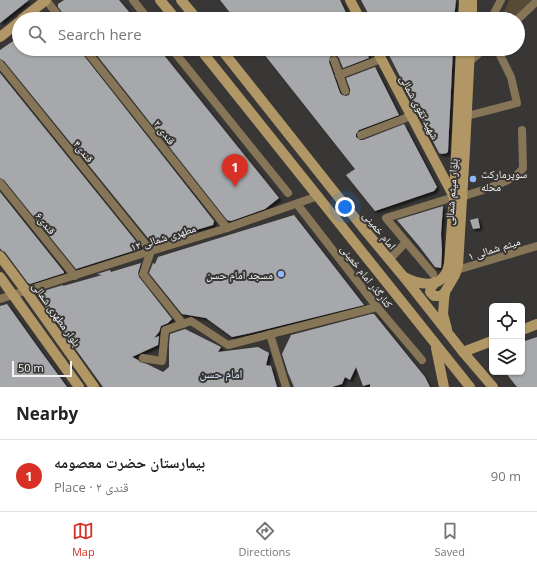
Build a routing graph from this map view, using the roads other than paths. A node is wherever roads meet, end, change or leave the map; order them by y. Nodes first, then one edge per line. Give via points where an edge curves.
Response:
1 (46, 0) edge
2 (133, 0) edge
3 (160, 0) edge
4 (181, 0) edge
5 (350, 0) edge
6 (464, 0) edge
7 (472, 0) edge
8 (501, 0) edge
9 (537, 1) edge
10 (31, 12) edge
11 (55, 12) edge
12 (142, 12) edge
13 (170, 12) edge
14 (191, 12) edge
15 (356, 12) edge
16 (463, 12) edge
17 (472, 12) edge
18 (495, 12) edge
19 (525, 12) edge
20 (12, 28) edge
21 (0, 37) edge
22 (91, 56) edge
23 (178, 56) edge
24 (206, 56) edge
25 (227, 56) edge
26 (380, 56) edge
27 (462, 56) edge
28 (469, 56) edge
29 (476, 56) edge
30 (500, 56) dead end
31 (381, 59) junction
32 (334, 60) dead end
33 (469, 62) junction
34 (0, 64) edge
35 (339, 75) junction
36 (345, 91) dead end
37 (411, 116) junction
38 (467, 116) junction
39 (522, 130) dead end
40 (361, 135) dead end
41 (0, 184) edge
42 (288, 193) dead end
43 (318, 196) junction
44 (458, 197) junction
45 (297, 204) junction
46 (227, 228) junction
47 (406, 242) junction
48 (537, 246) edge
49 (151, 251) junction
50 (0, 256) edge
51 (389, 260) junction
52 (457, 270) junction
53 (75, 276) junction
54 (403, 276) junction
55 (0, 277) edge
56 (434, 278) junction
57 (26, 291) junction
58 (445, 293) junction
59 (14, 295) junction
60 (0, 300) edge
61 (378, 307) junction
62 (183, 324) junction
63 (537, 324) edge
64 (525, 329) edge
65 (448, 333) junction
66 (270, 334) junction
67 (489, 342) edge
68 (436, 346) junction
69 (463, 352) junction
70 (143, 358) dead end
71 (422, 360) dead end
72 (79, 387) edge
73 (94, 387) edge
74 (286, 387) edge
75 (444, 387) edge
76 (470, 387) edge
77 (493, 387) edge

1 - 10 main road
1 - 11 street
2 - 12 street
3 - 13 main road
4 - 14 main road
5 - 15 main road
6 - 16 main road
7 - 17 main road
8 - 18 street
9 - 19 street
20 - 21 main road
22 - 46 street, قندی ۲
23 - 42 street
24 - 43 main road
25 - 51 main road, امام خمینی
26 - 31 main road, شهید تقوی شمالی
27 - 44 main road, بلوار میثم شمالی
28 - 33 main road, بلوار میثم شمالی
29 - 33 street
30 - 38 street via 511,76 517,103
31 - 35 street
31 - 37 main road, شهید تقوی شمالی
32 - 35 street
33 - 38 main road, بلوار میثم شمالی
34 - 49 street, قندی۴
35 - 36 street
37 - 40 street
37 - 44 main road, شهید تقوی شمالی
38 - 44 main road, بلوار میثم شمالی
39 - 44 street via 523,168 504,182
41 - 53 street, قندی۶
43 - 45 street, مطهری شمالی ۱۲
43 - 68 main road
44 - 47 street via 386,218
44 - 52 main road, بلوار میثم شمالی
44 - 56 main road, بلوار میثم شمالی via 447,272 442,278
45 - 46 street, مطهری شمالی ۱۲
45 - 61 street, کنارگذر امام خمینی
46 - 49 street, مطهری شمالی ۱۲
47 - 51 street
47 - 56 street
48 - 52 street, میثم شمالی ۱
49 - 53 street, مطهری شمالی ۱۲
49 - 62 street via 143,274
50 - 57 main road, بلوار مطهری شمالی
51 - 54 main road, امام خمینی
52 - 58 main road, بلوار میثم شمالی
53 - 57 street, مطهری شمالی ۱۲
54 - 56 main road via 421,283
54 - 65 main road, امام خمینی
55 - 59 main road
56 - 58 main road via 430,292 434,296
57 - 59 street, مطهری شمالی ۱۲
57 - 73 main road, بلوار مطهری شمالی
58 - 65 main road, بلوار میثم شمالی via 443,314
59 - 60 street, مطهری شمالی ۱۲
59 - 72 main road
61 - 66 street
61 - 71 street, کنارگذر امام خمینی
62 - 66 street via 191,321 228,345
62 - 70 street via 165,330 162,361
63 - 64 main road
65 - 69 main road, امام خمینی
66 - 74 street
67 - 69 main road
68 - 75 main road
68 - 76 main road
69 - 77 main road, امام خمینی

